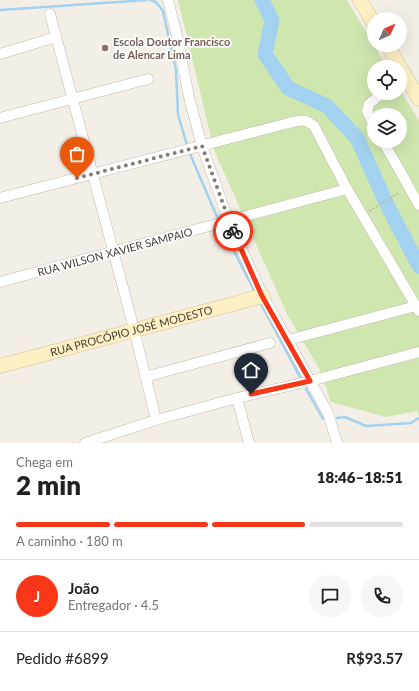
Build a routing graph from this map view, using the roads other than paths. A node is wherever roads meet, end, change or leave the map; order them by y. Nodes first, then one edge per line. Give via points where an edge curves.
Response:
1 (168, 0) edge
2 (360, 0) edge
3 (367, 12) edge
4 (50, 14) dead end
5 (56, 37) junction
6 (0, 54) edge
7 (148, 79) dead end
8 (407, 81) edge
9 (419, 99) edge
10 (73, 100) junction
11 (374, 100) edge
12 (368, 108) edge
13 (0, 118) edge
14 (202, 146) junction
15 (386, 148) edge
16 (93, 174) junction
17 (347, 189) junction
18 (0, 198) edge
19 (419, 205) edge
20 (229, 222) junction
21 (114, 252) junction
22 (0, 282) edge
23 (262, 296) junction
24 (418, 308) edge
25 (134, 329) junction
26 (288, 340) junction
27 (270, 343) dead end
28 (419, 352) edge
29 (0, 366) edge
30 (145, 377) junction
31 (310, 381) junction
32 (237, 398) junction
33 (156, 420) junction
34 (333, 442) edge
35 (85, 443) edge
36 (249, 443) edge

1 - 14 street
2 - 3 street
4 - 5 street
5 - 6 street
5 - 10 street
7 - 10 street
8 - 9 street
10 - 13 street
10 - 16 street
11 - 12 street
14 - 16 street
14 - 17 street via 285,124 308,121 314,126
14 - 20 street
15 - 19 street
16 - 18 street
16 - 21 street
17 - 20 street, RUA WILSON XAVIER SAMPAIO
17 - 24 street
20 - 21 street, RUA WILSON XAVIER SAMPAIO
20 - 23 street
21 - 22 street, RUA WILSON XAVIER SAMPAIO
21 - 25 street
23 - 25 street, RUA PROCÓPIO JOSÉ MODESTO
23 - 26 street
24 - 26 street
25 - 29 street, RUA PROCÓPIO JOSÉ MODESTO
25 - 30 street
26 - 31 street
27 - 30 street
28 - 31 street
30 - 33 street
31 - 32 street
31 - 34 street via 328,413
32 - 33 street
32 - 36 street
33 - 35 street

